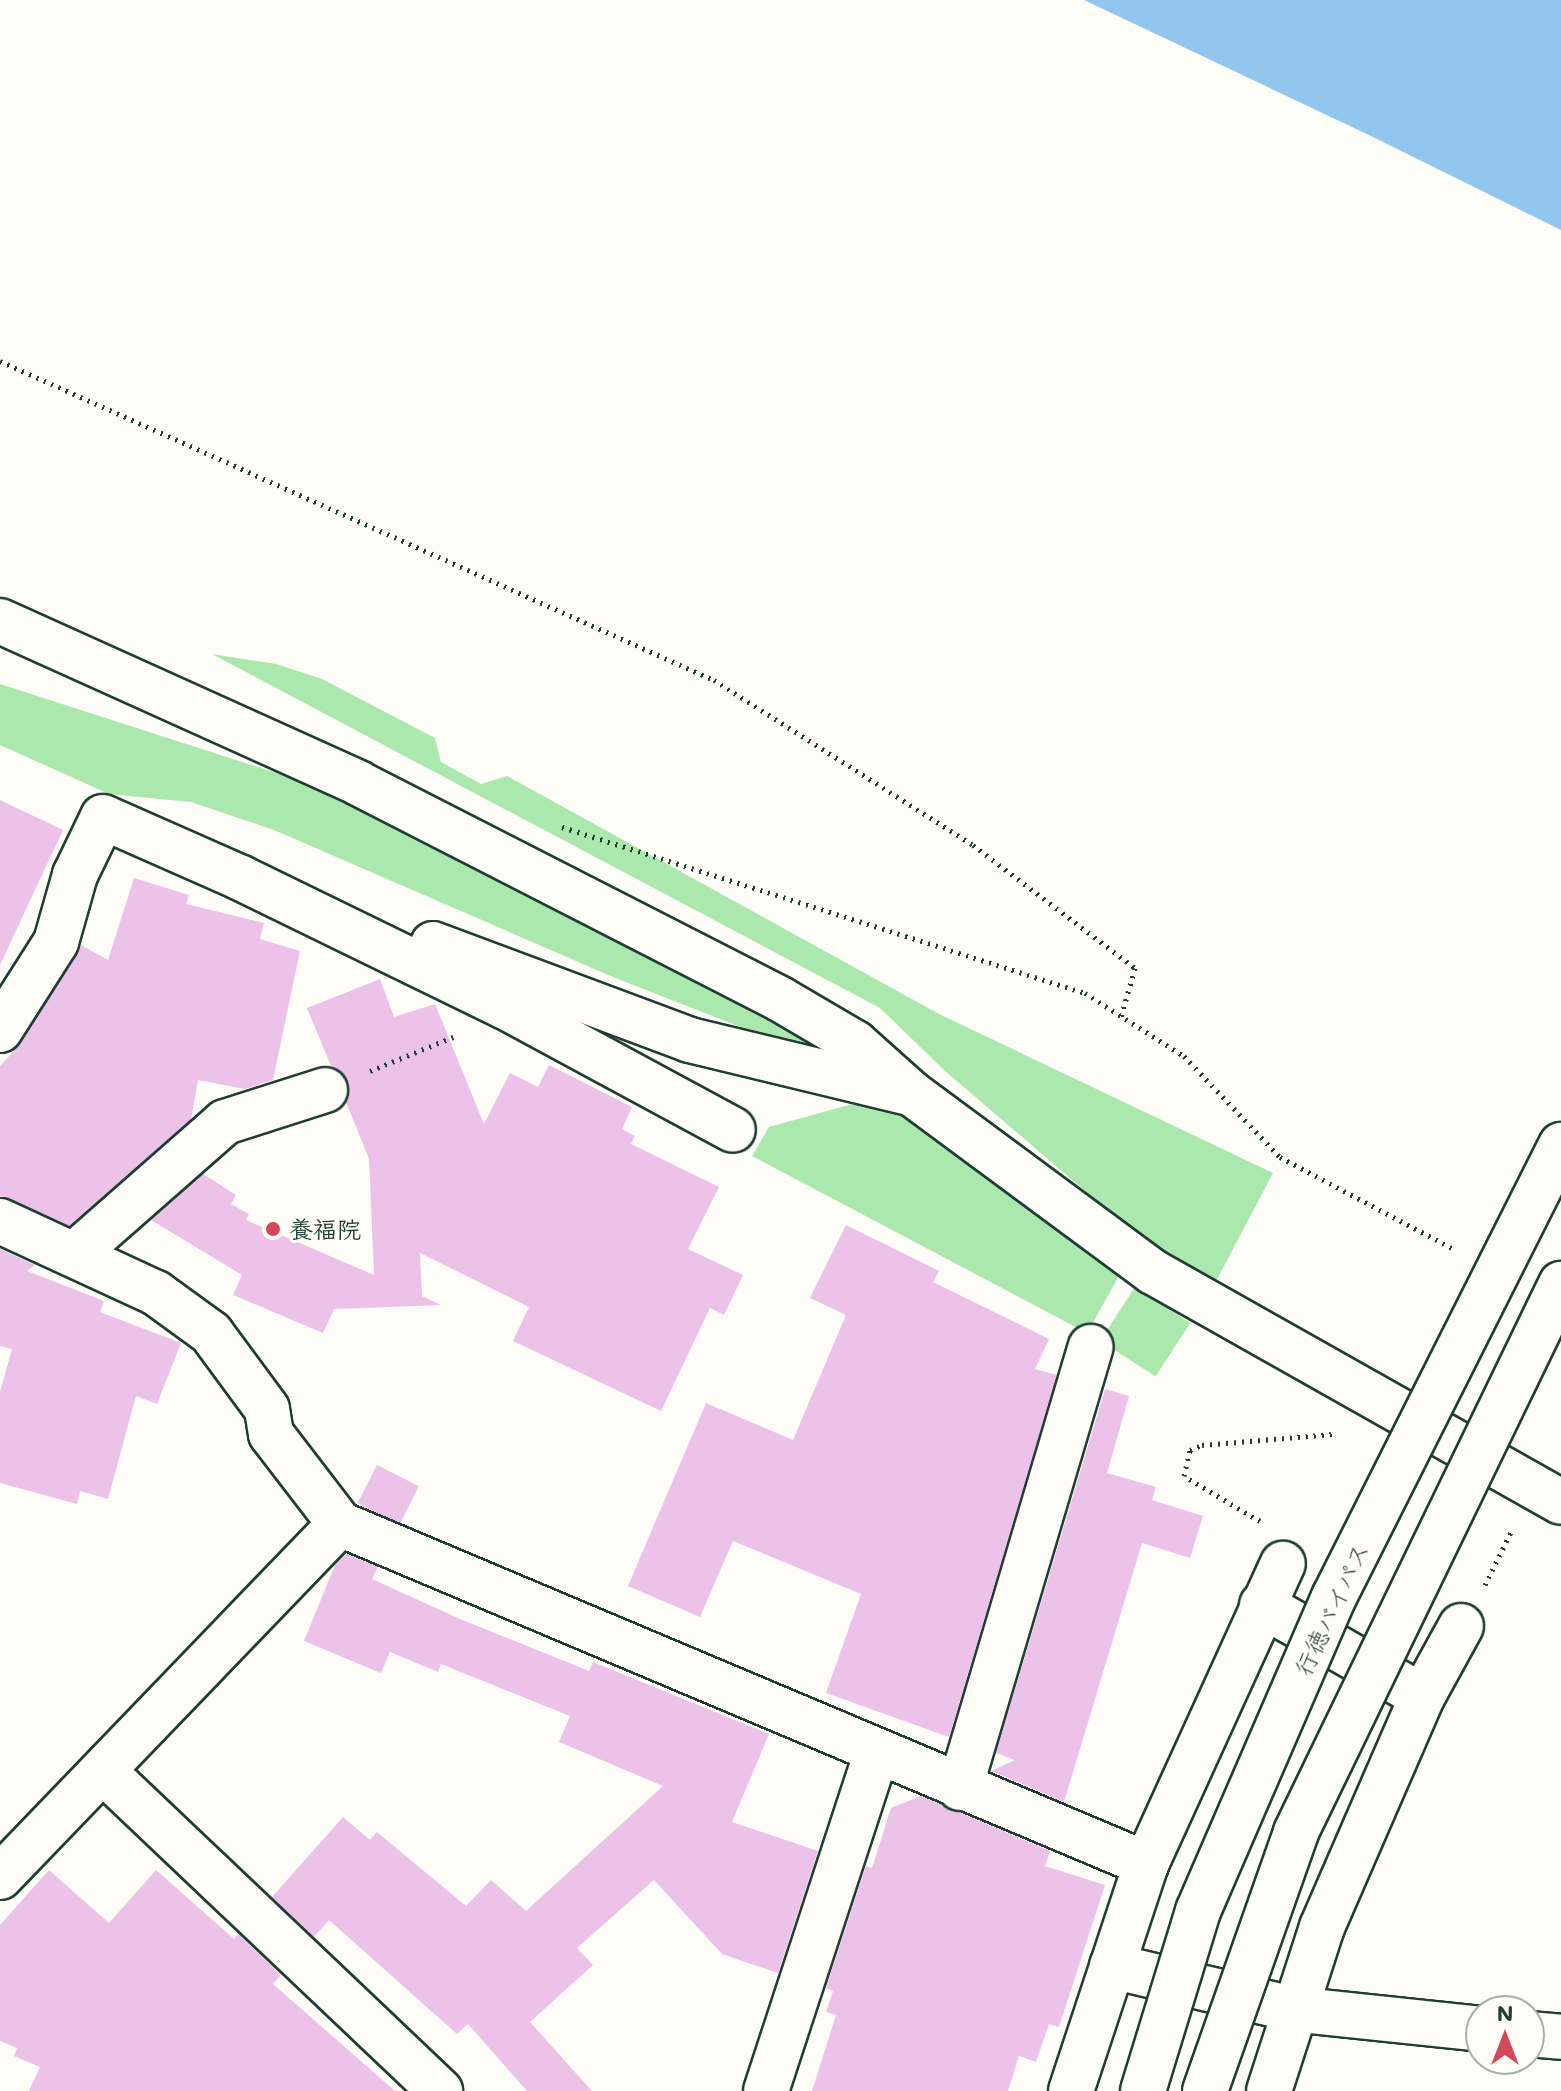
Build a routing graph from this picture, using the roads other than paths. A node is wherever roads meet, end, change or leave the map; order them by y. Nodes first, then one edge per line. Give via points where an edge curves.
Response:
1 (0, 621) edge
2 (294, 903) junction
3 (0, 1030) edge
4 (325, 1090) road end
5 (911, 1093) junction
6 (733, 1130) dead end
7 (1561, 1145) edge
8 (0, 1221) edge
9 (76, 1253) junction
10 (1561, 1284) edge
11 (1091, 1347) dead end
12 (1561, 1502) edge
13 (340, 1524) junction
14 (1279, 1546) road end
15 (1262, 1605) junction
16 (1461, 1626) dead end
17 (1422, 1697) junction
18 (876, 1754) junction
19 (103, 1771) junction
20 (960, 1788) junction
21 (1146, 1864) junction
22 (0, 1877) edge
23 (1112, 1966) junction
24 (1292, 2009) junction
25 (1465, 2027) edge
26 (440, 2091) edge
27 (766, 2091) edge
28 (1071, 2091) edge
29 (1143, 2091) edge
30 (1205, 2091) edge
31 (1269, 2091) edge

1 - 5 street via 358,783 766,991 855,1043
2 - 3 street via 103,817 75,875 56,942
2 - 5 street via 389,927 690,1040
2 - 6 street via 504,1006
4 - 9 street via 225,1122
5 - 12 street via 1153,1272
7 - 29 street, 行徳バイパス, bridge via 1334,1597 1198,1911
8 - 9 street
9 - 13 street via 156,1293 211,1333 267,1409 271,1434
10 - 30 street, bridge via 1296,1832
11 - 20 street
13 - 18 street
13 - 19 street
14 - 15 street
15 - 17 street
15 - 21 street
16 - 17 street
17 - 24 street
18 - 20 street
18 - 27 street
19 - 22 street
19 - 26 street
20 - 21 street
21 - 23 street
23 - 24 street
23 - 28 street
24 - 25 street
24 - 31 street

